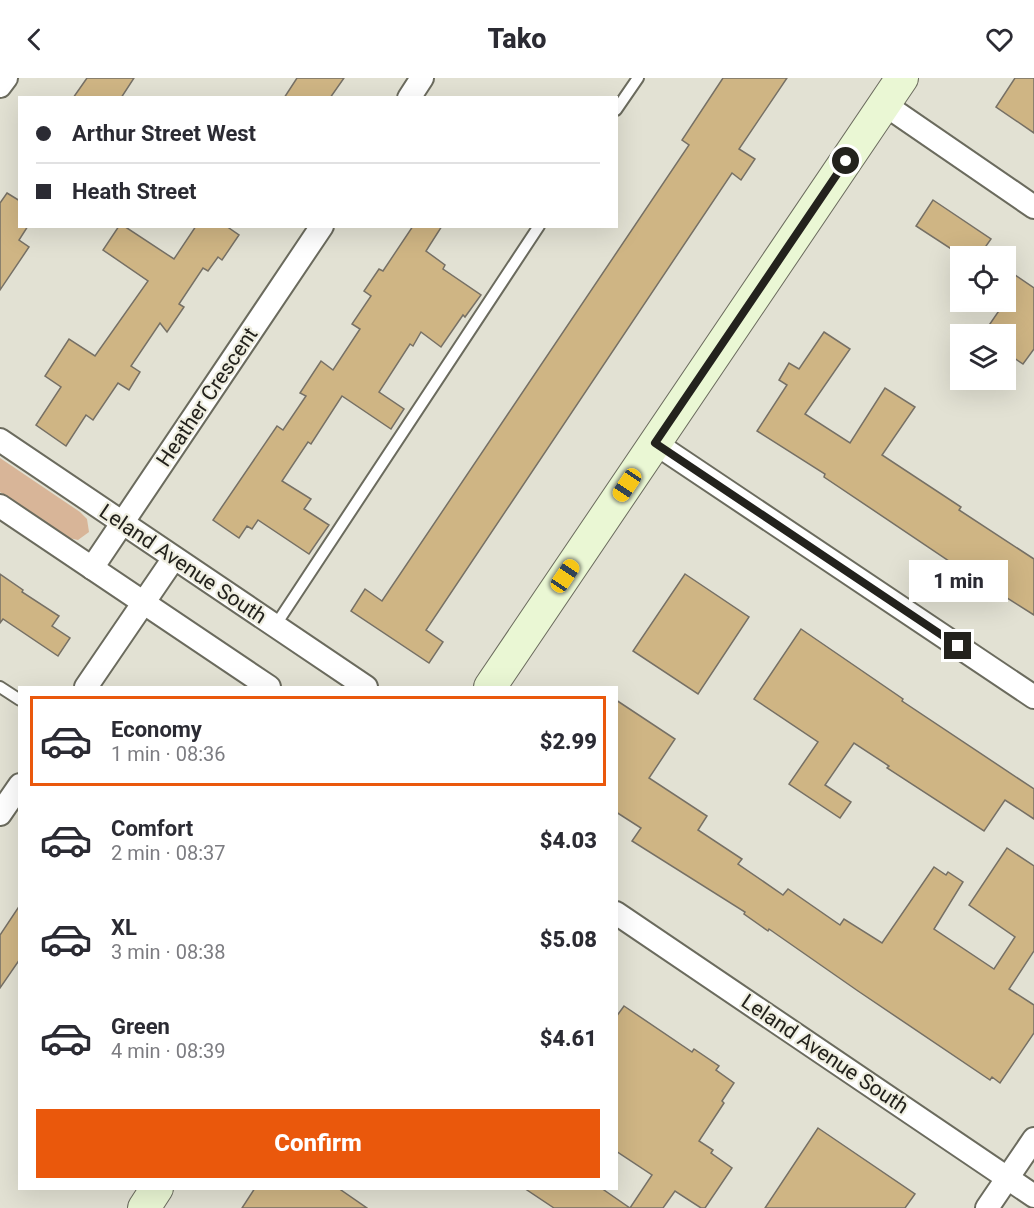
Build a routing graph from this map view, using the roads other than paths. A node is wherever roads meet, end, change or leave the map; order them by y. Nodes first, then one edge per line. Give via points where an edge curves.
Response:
1 (6, 78) edge
2 (422, 78) edge
3 (638, 78) edge
4 (902, 78) edge
5 (0, 86) edge
6 (410, 96) edge
7 (884, 104) junction
8 (618, 107) edge
9 (1034, 207) edge
10 (321, 228) edge
11 (538, 228) edge
12 (0, 440) edge
13 (655, 443) junction
14 (0, 506) edge
15 (122, 524) junction
16 (174, 558) junction
17 (92, 568) junction
18 (143, 603) junction
19 (275, 626) junction
20 (87, 686) edge
21 (268, 686) edge
22 (365, 686) edge
23 (491, 686) edge
24 (0, 687) edge
25 (1034, 698) edge
26 (18, 699) edge
27 (18, 788) edge
28 (0, 814) edge
29 (618, 914) edge
30 (1034, 1138) edge
31 (1007, 1178) junction
32 (156, 1190) edge
33 (1034, 1196) edge
34 (144, 1208) edge
35 (987, 1208) edge

1 - 5 street
2 - 6 street
3 - 8 lane
4 - 7 main road
7 - 9 street
7 - 13 main road
10 - 15 street, Heather Crescent
11 - 19 lane
12 - 15 street, Leland Avenue South
13 - 23 main road
13 - 25 street
14 - 17 street
15 - 16 street, Leland Avenue South
15 - 17 street, Heather Crescent
16 - 18 street
16 - 19 street, Leland Avenue South
17 - 18 street
18 - 20 street
18 - 21 street
19 - 22 street, Leland Avenue South
24 - 26 lane
27 - 28 street
29 - 31 street, Leland Avenue South
30 - 31 street
31 - 33 street, Leland Avenue South
31 - 35 street
32 - 34 main road

